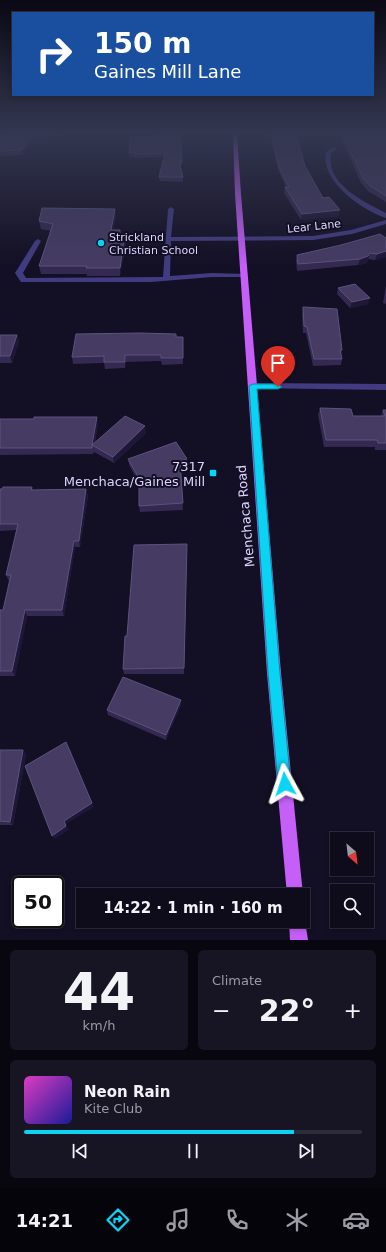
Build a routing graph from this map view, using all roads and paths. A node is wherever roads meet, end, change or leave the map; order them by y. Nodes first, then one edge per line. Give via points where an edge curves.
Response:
1 (238, 178) edge
2 (335, 178) edge
3 (171, 209) dead end
4 (386, 216) edge
5 (386, 222) edge
6 (168, 239) junction
7 (242, 239) junction
8 (38, 241) dead end
9 (244, 275) junction
10 (166, 279) junction
11 (253, 386) junction
12 (386, 387) edge
13 (294, 888) edge
14 (298, 928) edge
15 (299, 940) edge

1 - 7 main road, Menchaca Road
2 - 4 street via 338,184 356,199
3 - 6 street
5 - 7 street, Lear Lane via 328,236
6 - 7 street, Lear Lane
6 - 10 street
7 - 9 main road, Menchaca Road
8 - 10 street via 19,273 24,280
9 - 10 street
9 - 11 main road, Menchaca Road
11 - 12 street
11 - 13 main road, Menchaca Road via 274,673
14 - 15 main road

